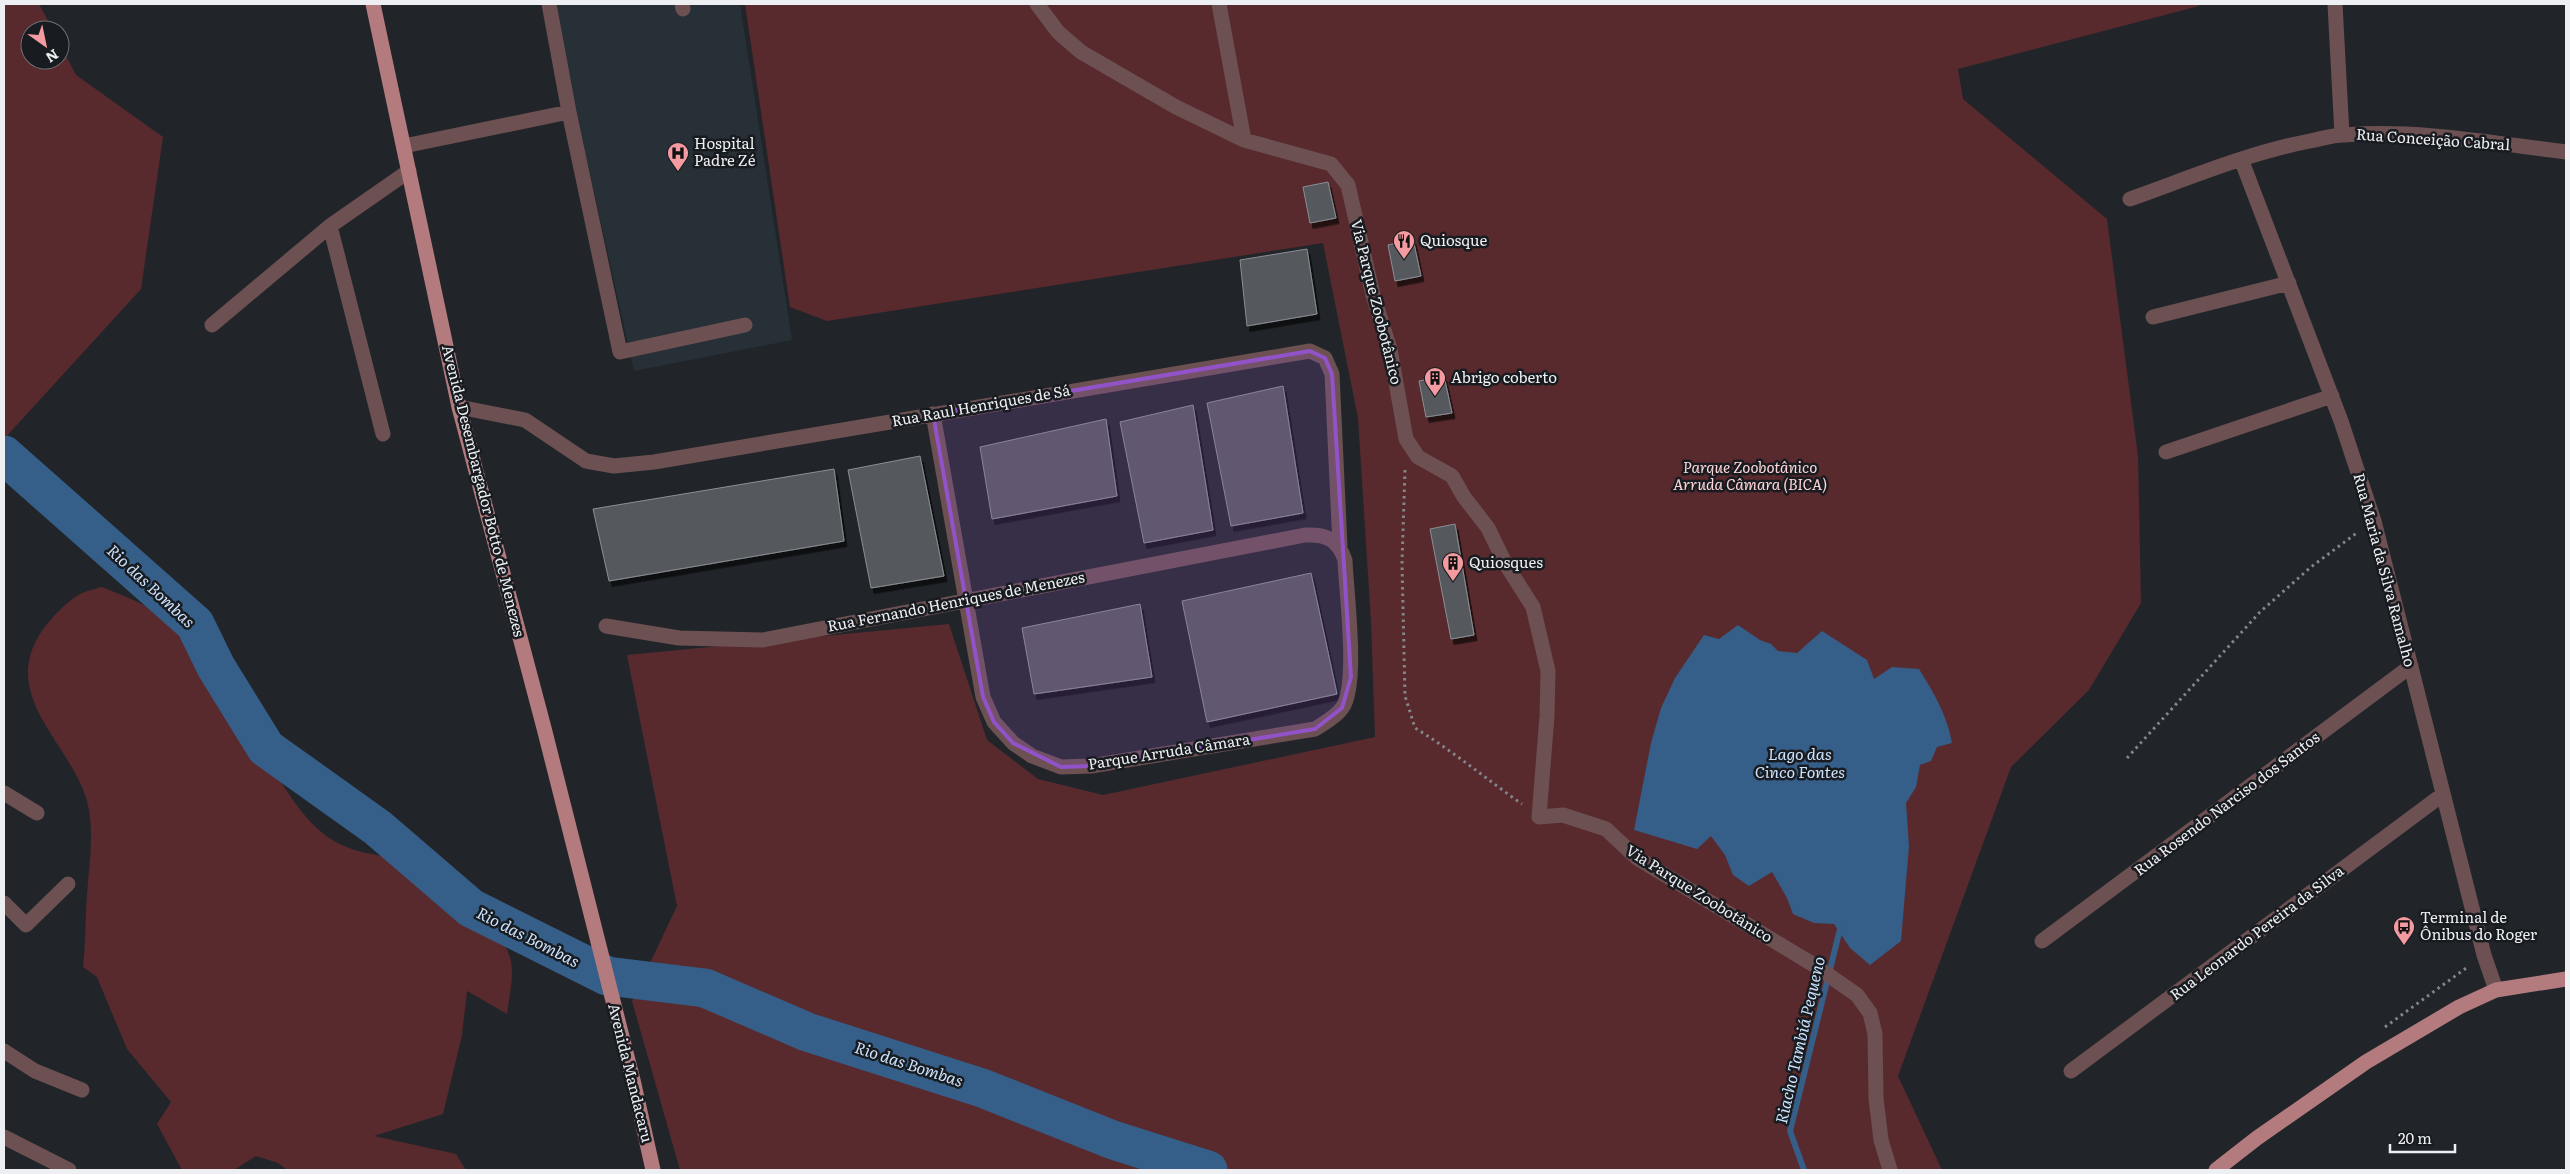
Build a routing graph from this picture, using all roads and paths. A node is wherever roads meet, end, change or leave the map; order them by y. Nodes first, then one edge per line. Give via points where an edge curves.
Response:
1 (373, 4) edge
2 (549, 4) edge
3 (1037, 4) edge
4 (1218, 4) edge
5 (2335, 4) edge
6 (569, 112) junction
7 (2342, 135) junction
8 (1244, 140) junction
9 (404, 146) junction
10 (2566, 152) edge
11 (2241, 159) junction
12 (409, 171) junction
13 (2130, 199) dead end
14 (330, 226) junction
15 (2289, 283) junction
16 (2153, 317) dead end
17 (745, 324) dead end
18 (212, 325) dead end
19 (2332, 396) junction
20 (459, 407) junction
21 (933, 414) junction
22 (382, 434) dead end
23 (1406, 439) junction
24 (2166, 452) dead end
25 (2374, 521) junction
26 (1340, 546) junction
27 (964, 601) junction
28 (606, 626) dead end
29 (2411, 666) junction
30 (2126, 758) dead end
31 (4, 793) edge
32 (2442, 795) junction
33 (37, 813) dead end
34 (1539, 817) junction
35 (68, 884) dead end
36 (4, 903) edge
37 (2042, 941) dead end
38 (607, 976) joint
39 (2566, 979) edge
40 (2496, 990) junction
41 (4, 1051) edge
42 (2071, 1071) dead end
43 (82, 1090) dead end
44 (4, 1137) edge
45 (69, 1170) edge
46 (654, 1170) edge
47 (1890, 1170) edge
48 (2216, 1170) edge

1 - 9 main road, Avenida Desembargador Botto de Menezes
2 - 6 street
3 - 8 street, Via Parque Zoobotânico via 1058,32 1080,52 1176,107
4 - 8 street
5 - 7 street
6 - 9 street
6 - 17 street via 620,352
7 - 10 street, Rua Conceição Cabral via 2420,136
7 - 11 street, Rua Conceição Cabral via 2289,145
8 - 23 street, Via Parque Zoobotânico via 1331,164 1348,185 1372,295 1390,349
9 - 12 main road, Avenida Desembargador Botto de Menezes
11 - 13 street, Rua Conceição Cabral
11 - 15 street, Rua Maria da Silva Ramalho
12 - 14 street
12 - 20 main road, Avenida Desembargador Botto de Menezes
14 - 18 street
14 - 22 street
15 - 16 street
15 - 19 street, Rua Maria da Silva Ramalho
19 - 24 street
19 - 25 street, Rua Maria da Silva Ramalho
20 - 21 street, Rua Raul Henriques de Sá via 525,420 586,461 614,466
20 - 38 main road, Avenida Desembargador Botto de Menezes
21 - 26 street, Rua Raul Henriques de Sá via 1310,351 1325,358 1332,374
21 - 27 street, Parque Arruda Câmara
23 - 34 street, Via Parque Zoobotânico via 1418,456 1452,476 1488,528 1532,607 1548,671
23 - 34 path via 1402,563 1405,696 1415,728 1447,747
25 - 29 street, Rua Maria da Silva Ramalho
25 - 30 path via 2311,567 2260,612
26 - 27 street, Rua Fernando Henriques de Menezes via 1325,536 1305,535
26 - 27 street, Parque Arruda Câmara via 1345,560 1351,677 1348,698 1332,718 1315,729 1091,766 1061,767 1032,756 1013,743 994,722 983,697
27 - 28 street, Rua Fernando Henriques de Menezes via 762,640 680,638
29 - 32 street, Rua Maria da Silva Ramalho
29 - 37 street, Rua Rosendo Narciso dos Santos
31 - 33 street
32 - 40 street, Rua Maria da Silva Ramalho
32 - 42 street, Rua Leonardo Pereira da Silva
34 - 47 street, Via Parque Zoobotânico via 1563,815 1606,829 1637,858 1814,965 1857,995 1870,1013 1875,1034 1876,1098 1881,1140
35 - 36 street via 26,926
38 - 46 main road, Avenida Mandacaru
39 - 40 main road
40 - 48 main road via 2459,1007 2366,1062
41 - 43 street via 35,1071
44 - 45 street

